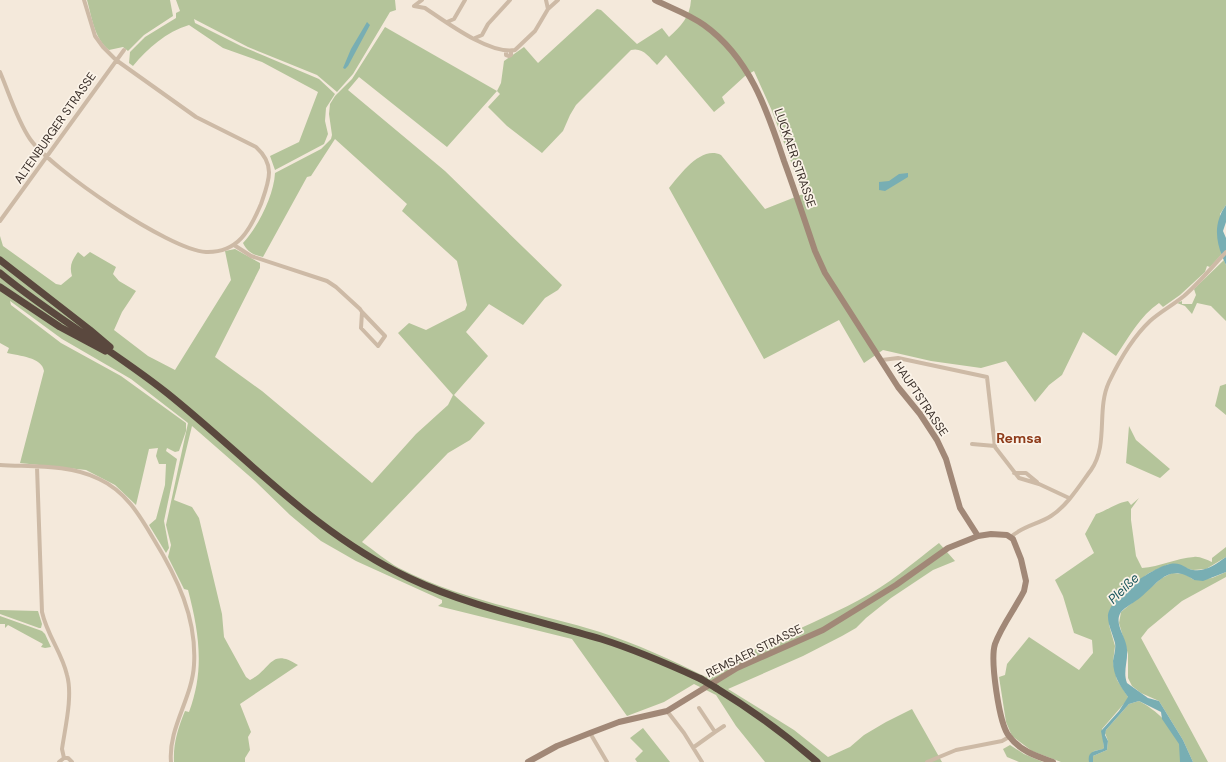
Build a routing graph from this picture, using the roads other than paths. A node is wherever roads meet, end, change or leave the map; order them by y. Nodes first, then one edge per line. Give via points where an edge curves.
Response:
1 (84, 0) edge
2 (423, 0) edge
3 (465, 0) edge
4 (510, 0) edge
5 (546, 0) edge
6 (558, 0) edge
7 (655, 0) edge
8 (425, 8) junction
9 (548, 9) junction
10 (454, 19) junction
11 (447, 22) junction
12 (455, 27) junction
13 (482, 35) junction
14 (475, 38) junction
15 (483, 43) junction
16 (124, 50) dead end
17 (116, 60) junction
18 (0, 72) edge
19 (48, 157) junction
20 (1, 220) edge
21 (0, 225) edge
22 (234, 245) junction
23 (1226, 252) edge
24 (0, 260) edge
25 (1, 273) edge
26 (0, 287) edge
27 (362, 312) junction
28 (116, 355) junction
29 (878, 355) joint
30 (882, 360) junction
31 (972, 444) dead end
32 (995, 446) junction
33 (0, 465) edge
34 (38, 467) junction
35 (1014, 473) junction
36 (1039, 484) junction
37 (1069, 498) junction
38 (978, 536) junction
39 (1011, 537) junction
40 (699, 708) dead end
41 (667, 711) junction
42 (724, 726) dead end
43 (590, 732) junction
44 (715, 732) junction
45 (1009, 737) junction
46 (694, 747) junction
47 (64, 758) junction
48 (59, 762) edge
49 (72, 762) edge
50 (171, 762) edge
51 (528, 762) edge
52 (607, 762) edge
53 (702, 762) edge
54 (817, 762) edge
55 (927, 762) edge
56 (1053, 762) edge

1 - 17 street via 95,36
2 - 8 street
2 - 8 street via 414,6
3 - 10 street
4 - 13 street via 488,24
5 - 9 street
6 - 9 street
7 - 29 street, LUCKAER STRASSE via 704,25 736,56 752,80 769,114 825,272
8 - 11 street
9 - 15 street via 536,32 515,50 505,51
10 - 11 street
10 - 12 street
11 - 12 street
12 - 14 street
13 - 14 street
13 - 15 street
14 - 15 street
16 - 17 street, ALTENBURGER STRASSE
17 - 19 street, ALTENBURGER STRASSE
17 - 22 street via 196,117 256,146 267,160 270,170 269,182 257,213 250,229
18 - 19 street via 28,135
19 - 20 street, ALTENBURGER STRASSE
19 - 22 street via 94,194 140,224 174,242 206,252
20 - 21 street, ALTENBURGER STRASSE
22 - 27 street via 251,256 327,281
23 - 37 street via 1184,295 1150,321 1120,361 1103,398 1097,459
24 - 28 highway via 101,339
25 - 28 highway via 34,299
26 - 28 highway via 69,333
27 - 27 street via 385,336 378,346 361,328
28 - 54 highway, bridge via 194,415 325,529 366,556 431,589 462,600 655,658 700,679 759,715
29 - 30 street, HAUPTSTRASSE
30 - 32 street via 898,358 987,377
30 - 38 street, HAUPTSTRASSE via 936,440 946,459 960,508
31 - 32 street
32 - 35 street
33 - 34 street
34 - 47 street via 42,612 69,682 62,749
34 - 50 street via 79,472 100,479 118,491 137,511 180,585 192,628 195,651 190,691 173,738
35 - 36 street via 1019,478
35 - 36 street via 1026,473
36 - 37 street
37 - 39 street via 1052,515
38 - 39 street via 991,534
38 - 41 street, REMSAER STRASSE via 948,548 856,610 790,646 737,668
39 - 45 street via 1016,544 1026,581 1020,600 996,642 993,661 1003,725
40 - 44 street
41 - 43 street, REMSAER STRASSE via 619,722
41 - 46 street
42 - 44 street
43 - 51 street, REMSAER STRASSE via 556,746
43 - 52 street
44 - 46 street
45 - 55 street via 1002,741 956,750
45 - 56 street via 1029,753
46 - 53 street
47 - 48 street
47 - 49 street

